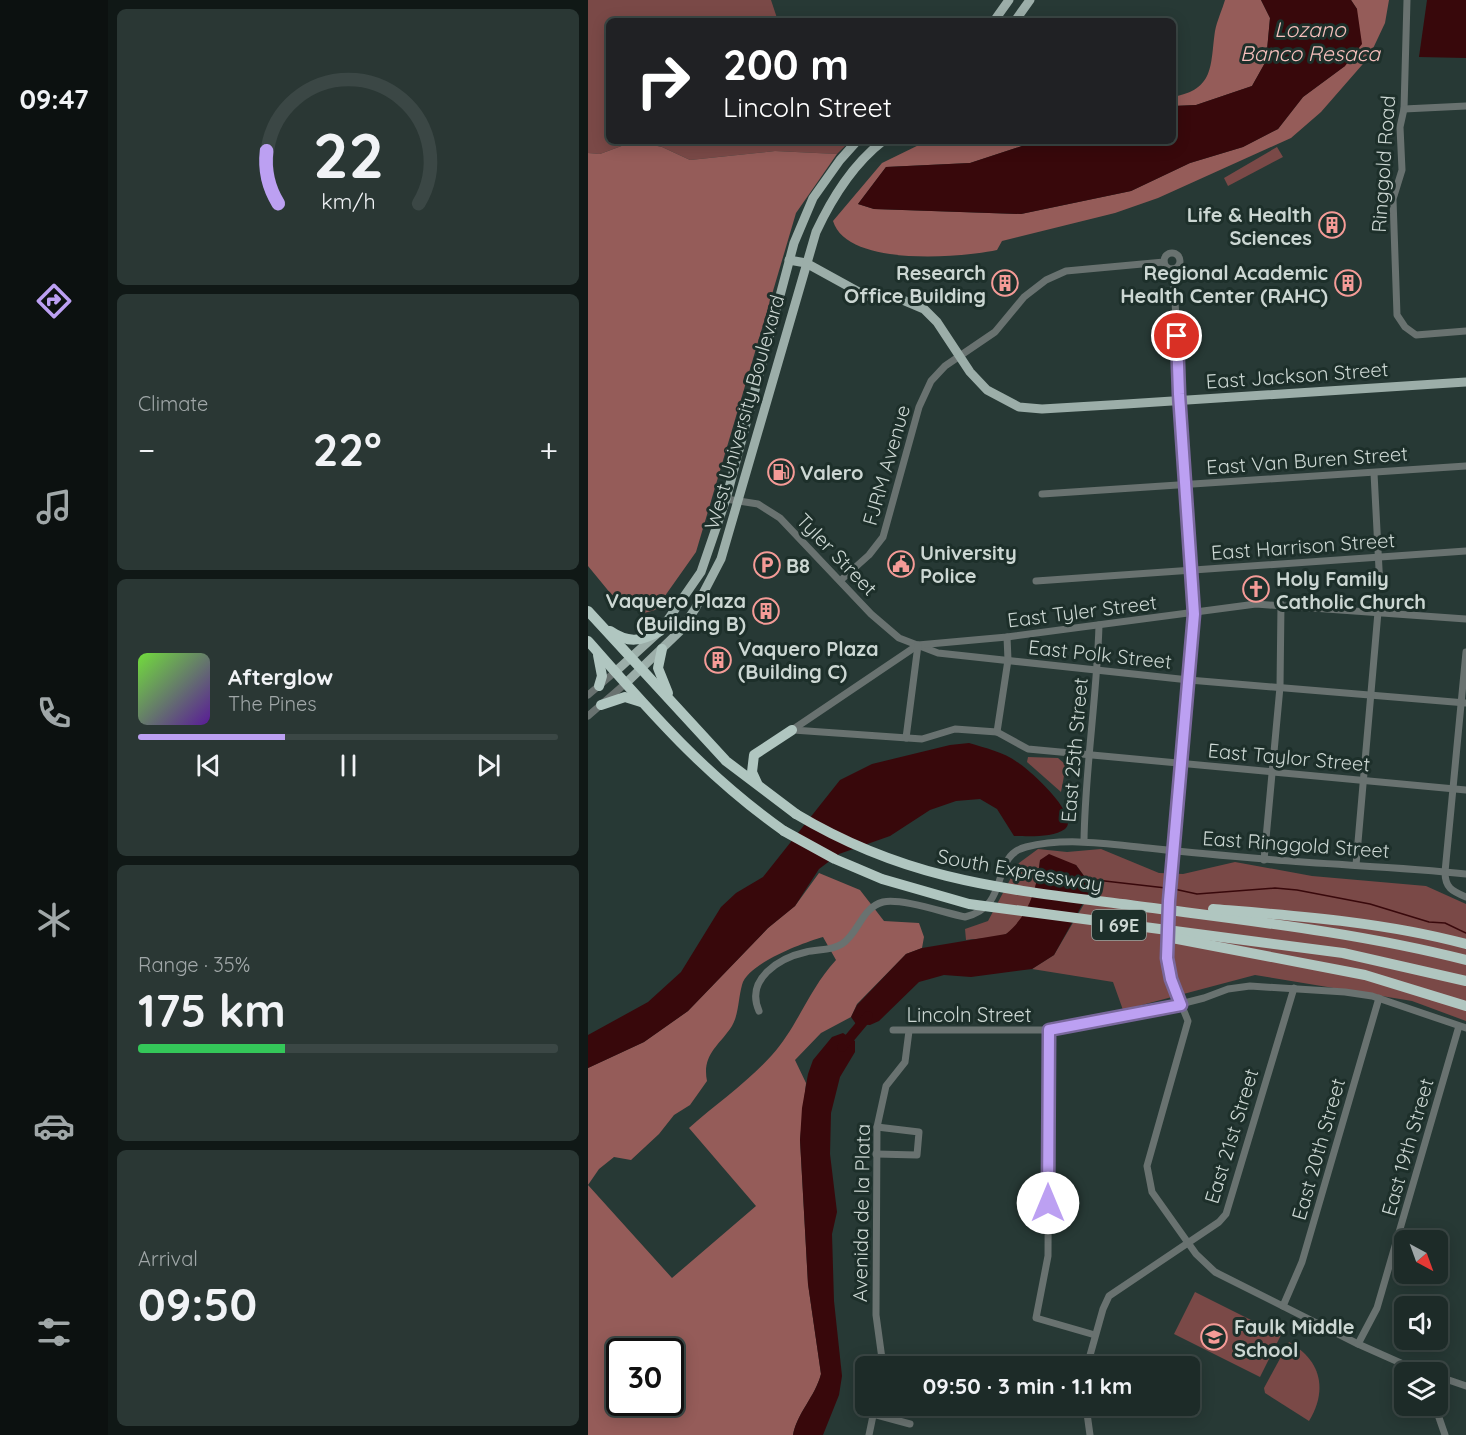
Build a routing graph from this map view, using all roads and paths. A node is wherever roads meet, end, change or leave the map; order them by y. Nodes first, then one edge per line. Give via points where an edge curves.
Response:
1 (1009, 0) edge
2 (1030, 0) edge
3 (1407, 0) edge
4 (996, 18) edge
5 (1017, 18) edge
6 (1466, 106) edge
7 (1404, 109) junction
8 (855, 144) edge
9 (880, 144) edge
10 (789, 260) junction
11 (1164, 262) junction
12 (806, 263) junction
13 (1173, 269) junction
14 (1466, 331) edge
15 (960, 357) junction
16 (1466, 381) edge
17 (1179, 401) junction
18 (1466, 466) edge
19 (1374, 473) junction
20 (1186, 484) junction
21 (1042, 494) dead end
22 (726, 499) junction
23 (739, 501) junction
24 (1466, 551) edge
25 (1377, 556) junction
26 (1191, 571) junction
27 (841, 580) junction
28 (1036, 580) dead end
29 (1380, 588) dead end
30 (1281, 604) junction
31 (588, 611) edge
32 (1378, 612) junction
33 (1194, 614) junction
34 (1466, 619) edge
35 (596, 620) junction
36 (1099, 625) junction
37 (660, 631) junction
38 (1007, 637) junction
39 (588, 641) edge
40 (918, 645) junction
41 (662, 649) junction
42 (597, 651) junction
43 (1466, 652) edge
44 (632, 659) junction
45 (1008, 660) junction
46 (640, 669) junction
47 (1098, 671) junction
48 (615, 672) junction
49 (1189, 680) junction
50 (626, 683) junction
51 (599, 686) junction
52 (1280, 687) junction
53 (588, 695) edge
54 (1371, 696) junction
55 (1463, 703) edge
56 (644, 704) junction
57 (601, 705) junction
58 (675, 706) junction
59 (588, 716) edge
60 (792, 730) junction
61 (997, 732) junction
62 (906, 738) junction
63 (1090, 756) junction
64 (1181, 764) junction
65 (1272, 770) junction
66 (1363, 780) junction
67 (759, 786) junction
68 (1454, 789) junction
69 (1466, 790) edge
70 (1083, 841) junction
71 (1172, 851) junction
72 (1264, 860) junction
73 (1356, 866) junction
74 (1444, 872) junction
75 (1466, 874) edge
76 (1466, 897) edge
77 (1082, 899) junction
78 (1099, 922) junction
79 (1466, 944) edge
80 (1466, 960) edge
81 (1466, 981) edge
82 (1294, 988) junction
83 (1379, 998) junction
84 (1181, 1005) junction
85 (1466, 1006) edge
86 (759, 1011) dead end
87 (1463, 1027) edge
88 (893, 1030) dead end
89 (1049, 1030) junction
90 (909, 1031) junction
91 (877, 1127) junction
92 (876, 1154) junction
93 (1188, 1242) junction
94 (1283, 1306) junction
95 (1095, 1335) junction
96 (1358, 1344) junction
97 (882, 1356) edge
98 (1090, 1356) edge
99 (1398, 1362) edge
100 (1448, 1380) edge
101 (1466, 1386) edge
102 (873, 1416) edge
103 (880, 1416) edge
104 (1087, 1416) edge
105 (1438, 1416) edge
106 (910, 1424) dead end
107 (869, 1435) edge
108 (1090, 1435) edge
109 (1445, 1435) edge

1 - 4 main road
2 - 5 main road
3 - 7 street, Ringgold Road
6 - 7 street
7 - 14 street, Ringgold Road via 1400,127 1402,170 1393,199 1397,315 1416,335
8 - 10 main road, West University Boulevard via 813,198
9 - 12 main road, West University Boulevard via 860,162 837,193 816,232
10 - 12 main road, East Jackson Street
10 - 22 main road, West University Boulevard
11 - 13 street
11 - 13 street via 1168,254 1178,255 1180,263
11 - 15 street, FJRM Avenue via 1066,271 1046,280 1024,297 1004,324
12 - 15 main road, East Jackson Street via 866,296 898,298 924,309
12 - 23 main road, West University Boulevard
13 - 17 street
15 - 17 main road, East Jackson Street via 987,390 1019,407
15 - 27 street, FJRM Avenue via 931,381 919,407 883,537
16 - 17 main road, East Jackson Street
17 - 20 street
18 - 19 street, East Van Buren Street
19 - 20 street, East Van Buren Street
19 - 25 street
20 - 21 street, East Van Buren Street
20 - 26 street
22 - 23 street, Tyler Street
22 - 37 main road, West University Boulevard via 701,572
23 - 27 street, Tyler Street via 758,504 780,518
23 - 41 main road, West University Boulevard via 721,559 704,593 680,631
24 - 25 street, East Harrison Street
25 - 26 street, East Harrison Street
25 - 29 street
26 - 28 street, East Harrison Street
26 - 33 street
27 - 40 street, Tyler Street via 899,638
30 - 32 street, East Tyler Street
30 - 33 street, East Tyler Street
30 - 52 street
31 - 35 highway, South Expressway
32 - 34 street, East Tyler Street
32 - 54 street
33 - 36 street, East Tyler Street
33 - 49 street
35 - 37 highway via 631,641
35 - 44 highway, South Expressway
36 - 38 street, East Tyler Street
36 - 47 street, East 25th Street
37 - 44 main road, West University Boulevard
38 - 40 street, East Tyler Street
38 - 45 street
39 - 42 highway, South Expressway
40 - 45 street, East Polk Street via 938,653
40 - 60 street
40 - 62 street
41 - 46 main road, West University Boulevard
41 - 58 highway via 659,677
42 - 48 highway, South Expressway
42 - 51 highway via 602,676
43 - 55 street
44 - 46 highway, South Expressway
44 - 48 main road, West University Boulevard
45 - 47 street, East Polk Street
45 - 61 street
46 - 50 main road, West University Boulevard
46 - 58 highway, South Expressway / I 69E
47 - 49 street, East Polk Street
47 - 63 street, East 25th Street
48 - 50 highway, South Expressway
48 - 51 street
49 - 52 street, East Polk Street
49 - 64 street
50 - 56 highway, South Expressway / I 69E
50 - 57 street
51 - 53 street
52 - 54 street, East Polk Street
52 - 65 street
54 - 55 street, East Polk Street
54 - 66 street
55 - 68 street
56 - 57 highway via 625,697
56 - 78 highway, South Expressway / I 69E, bridge via 719,782 784,831 846,864 915,891 969,904
57 - 59 street
58 - 67 highway, South Expressway / I 69E via 726,761
60 - 62 street, East Taylor Street
60 - 67 highway via 754,755 752,772
61 - 62 street, East Taylor Street via 955,729 922,740
61 - 63 street, East Taylor Street via 1028,749
63 - 64 street, East Taylor Street
63 - 70 street, East 25th Street
64 - 65 street, East Taylor Street
64 - 71 street
65 - 66 street, East Taylor Street
65 - 72 street
66 - 68 street, East Taylor Street
66 - 73 street
67 - 77 highway, South Expressway / I 69E, bridge via 796,813 858,847 921,871 993,887
68 - 69 street, East Taylor Street
68 - 74 street
70 - 71 street, East Ringgold Street
70 - 86 street, East Ringgold Street via 1033,845 1016,851 1005,865 994,898 974,915 965,917 899,902 876,905 839,946 787,958 762,975 754,996
71 - 72 street, East Ringgold Street
71 - 84 street via 1167,958
72 - 73 street, East Ringgold Street
73 - 74 street, East Ringgold Street
74 - 75 street, East Ringgold Street
74 - 76 street via 1450,890
77 - 79 highway, bridge via 1299,916 1427,934
77 - 80 highway, South Expressway / I 69E, bridge via 1382,940
78 - 81 highway, South Expressway / I 69E, bridge via 1343,953
78 - 85 highway, bridge via 1365,975
82 - 83 street, Lincoln Street
82 - 84 street, Lincoln Street via 1228,989
82 - 93 street, East 21st Street via 1226,1214
83 - 87 street, Lincoln Street
83 - 94 street, East 20th Street via 1302,1262
84 - 89 street, Lincoln Street
84 - 93 street via 1188,1021 1185,1036 1147,1166 1152,1192
87 - 96 street, East 19th Street via 1377,1308
88 - 90 street, Lincoln Street
89 - 90 street, Lincoln Street
89 - 95 street via 1048,1256 1036,1318
90 - 91 street, Avenida de la Plata via 905,1062 886,1086
91 - 92 street, Avenida de la Plata
91 - 92 street via 919,1132 916,1155
92 - 97 street, Avenida de la Plata via 876,1316
93 - 94 street via 1209,1268
93 - 95 street, East 21st Street via 1109,1296
94 - 96 street
95 - 98 street
96 - 99 street
100 - 101 street
102 - 107 street
103 - 106 street
104 - 108 street
105 - 109 street

